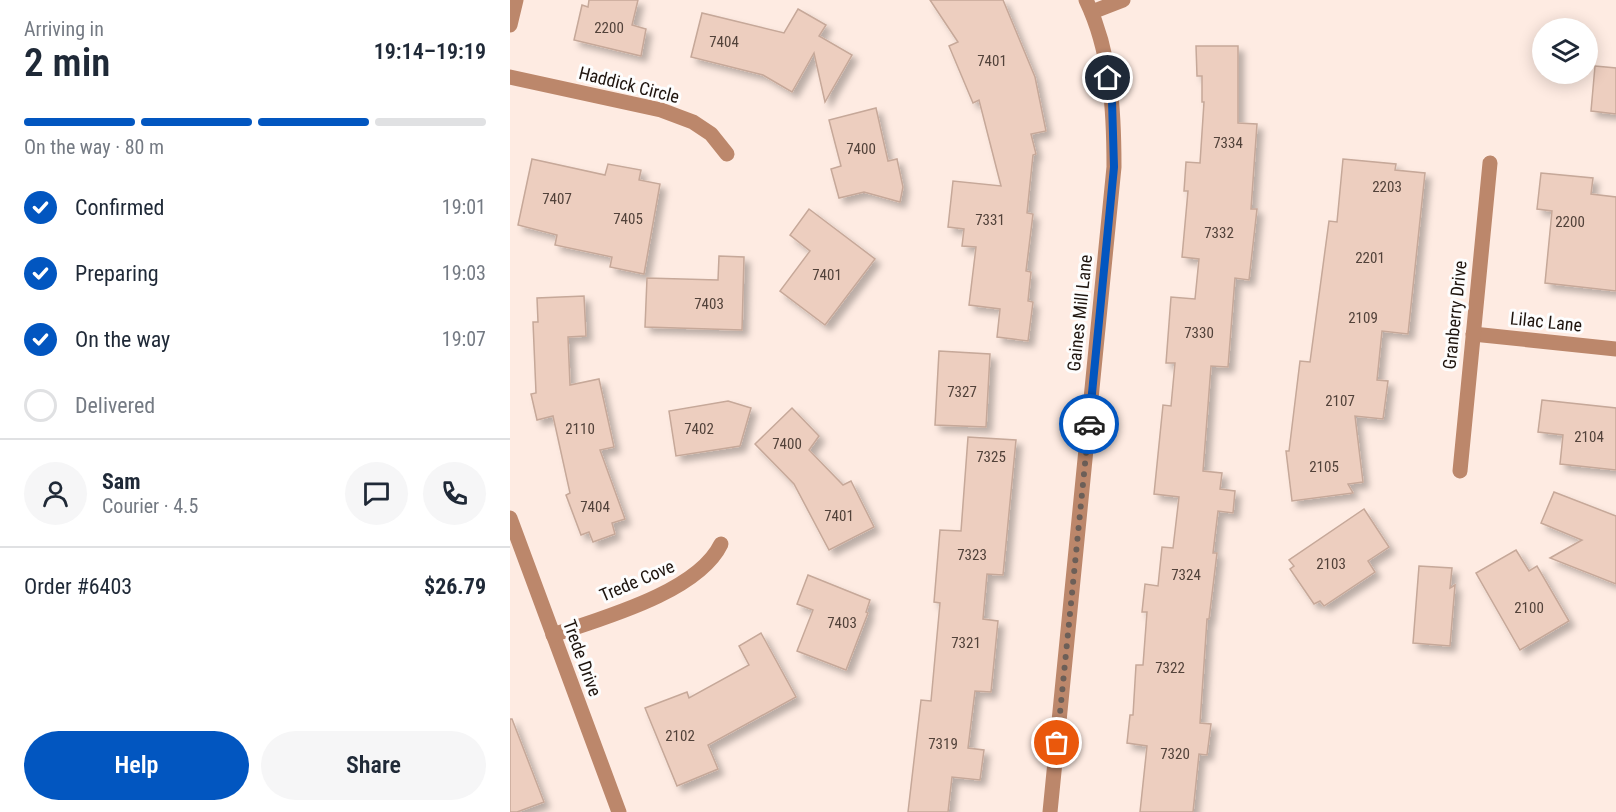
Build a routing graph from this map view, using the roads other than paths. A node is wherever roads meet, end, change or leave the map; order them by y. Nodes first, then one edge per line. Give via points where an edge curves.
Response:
1 (516, 0) edge
2 (1123, 0) edge
3 (1089, 6) edge
4 (510, 25) edge
5 (510, 77) edge
6 (727, 154) dead end
7 (1490, 163) dead end
8 (1473, 334) junction
9 (1616, 349) edge
10 (1460, 471) dead end
11 (510, 518) edge
12 (722, 544) dead end
13 (552, 635) junction
14 (619, 812) edge
15 (1050, 812) edge

1 - 4 street
2 - 3 street
3 - 15 street, Gaines Mill Lane via 1104,54 1112,101 1114,167
5 - 6 street, Haddick Circle via 661,110 693,122 711,134
7 - 8 street, Granberry Drive
8 - 9 street, Lilac Lane
8 - 10 street, Granberry Drive
11 - 13 street, Trede Drive
12 - 13 street, Trede Cove via 714,559 680,587
13 - 14 street, Trede Drive

